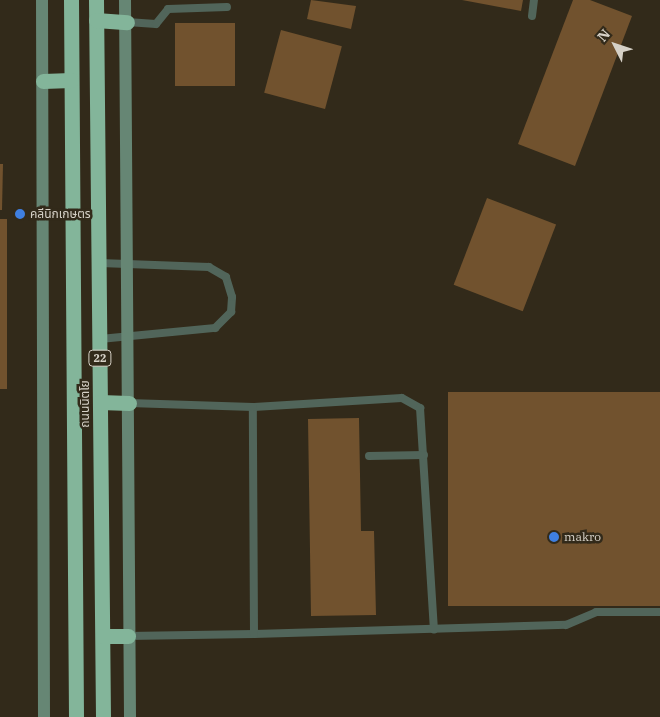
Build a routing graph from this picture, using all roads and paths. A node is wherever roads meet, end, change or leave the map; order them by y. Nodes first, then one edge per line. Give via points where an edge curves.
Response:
1 (42, 0) edge
2 (70, 0) edge
3 (96, 0) edge
4 (125, 0) edge
5 (534, 0) edge
6 (228, 7) dead end
7 (532, 16) dead end
8 (96, 20) junction
9 (127, 22) junction
10 (71, 80) junction
11 (43, 81) junction
12 (130, 262) junction
13 (100, 263) junction
14 (129, 338) junction
15 (100, 339) junction
16 (100, 402) junction
17 (129, 403) junction
18 (253, 406) junction
19 (424, 454) junction
20 (369, 456) dead end
21 (660, 612) edge
22 (434, 630) junction
23 (254, 634) junction
24 (103, 636) junction
25 (128, 636) junction
26 (44, 717) edge
27 (76, 717) edge
28 (104, 717) edge
29 (130, 717) edge

1 - 11 main road
2 - 10 highway, ถนนนิตโย / 22
3 - 8 highway, ถนนนิตโย / 22
4 - 9 main road
5 - 7 lane
6 - 9 lane via 168,9 156,24
8 - 9 highway
8 - 13 highway, ถนนนิตโย / 22
9 - 12 main road
10 - 11 highway
10 - 27 highway, ถนนนิตโย / 22
11 - 26 main road
12 - 13 lane
12 - 14 main road
12 - 14 lane via 218,270 230,285 232,297 231,312 215,328
13 - 15 highway, ถนนนิตโย / 22
14 - 15 lane
14 - 17 main road
15 - 16 highway, ถนนนิตโย / 22
16 - 17 highway
16 - 24 highway, ถนนนิตโย / 22
17 - 18 lane
17 - 25 main road
18 - 19 lane via 412,401 420,408
18 - 23 lane
19 - 20 lane
19 - 22 lane
21 - 22 lane via 596,612 566,625
22 - 23 lane
23 - 25 lane
24 - 25 highway
24 - 28 highway, ถนนนิตโย / 22
25 - 29 main road

